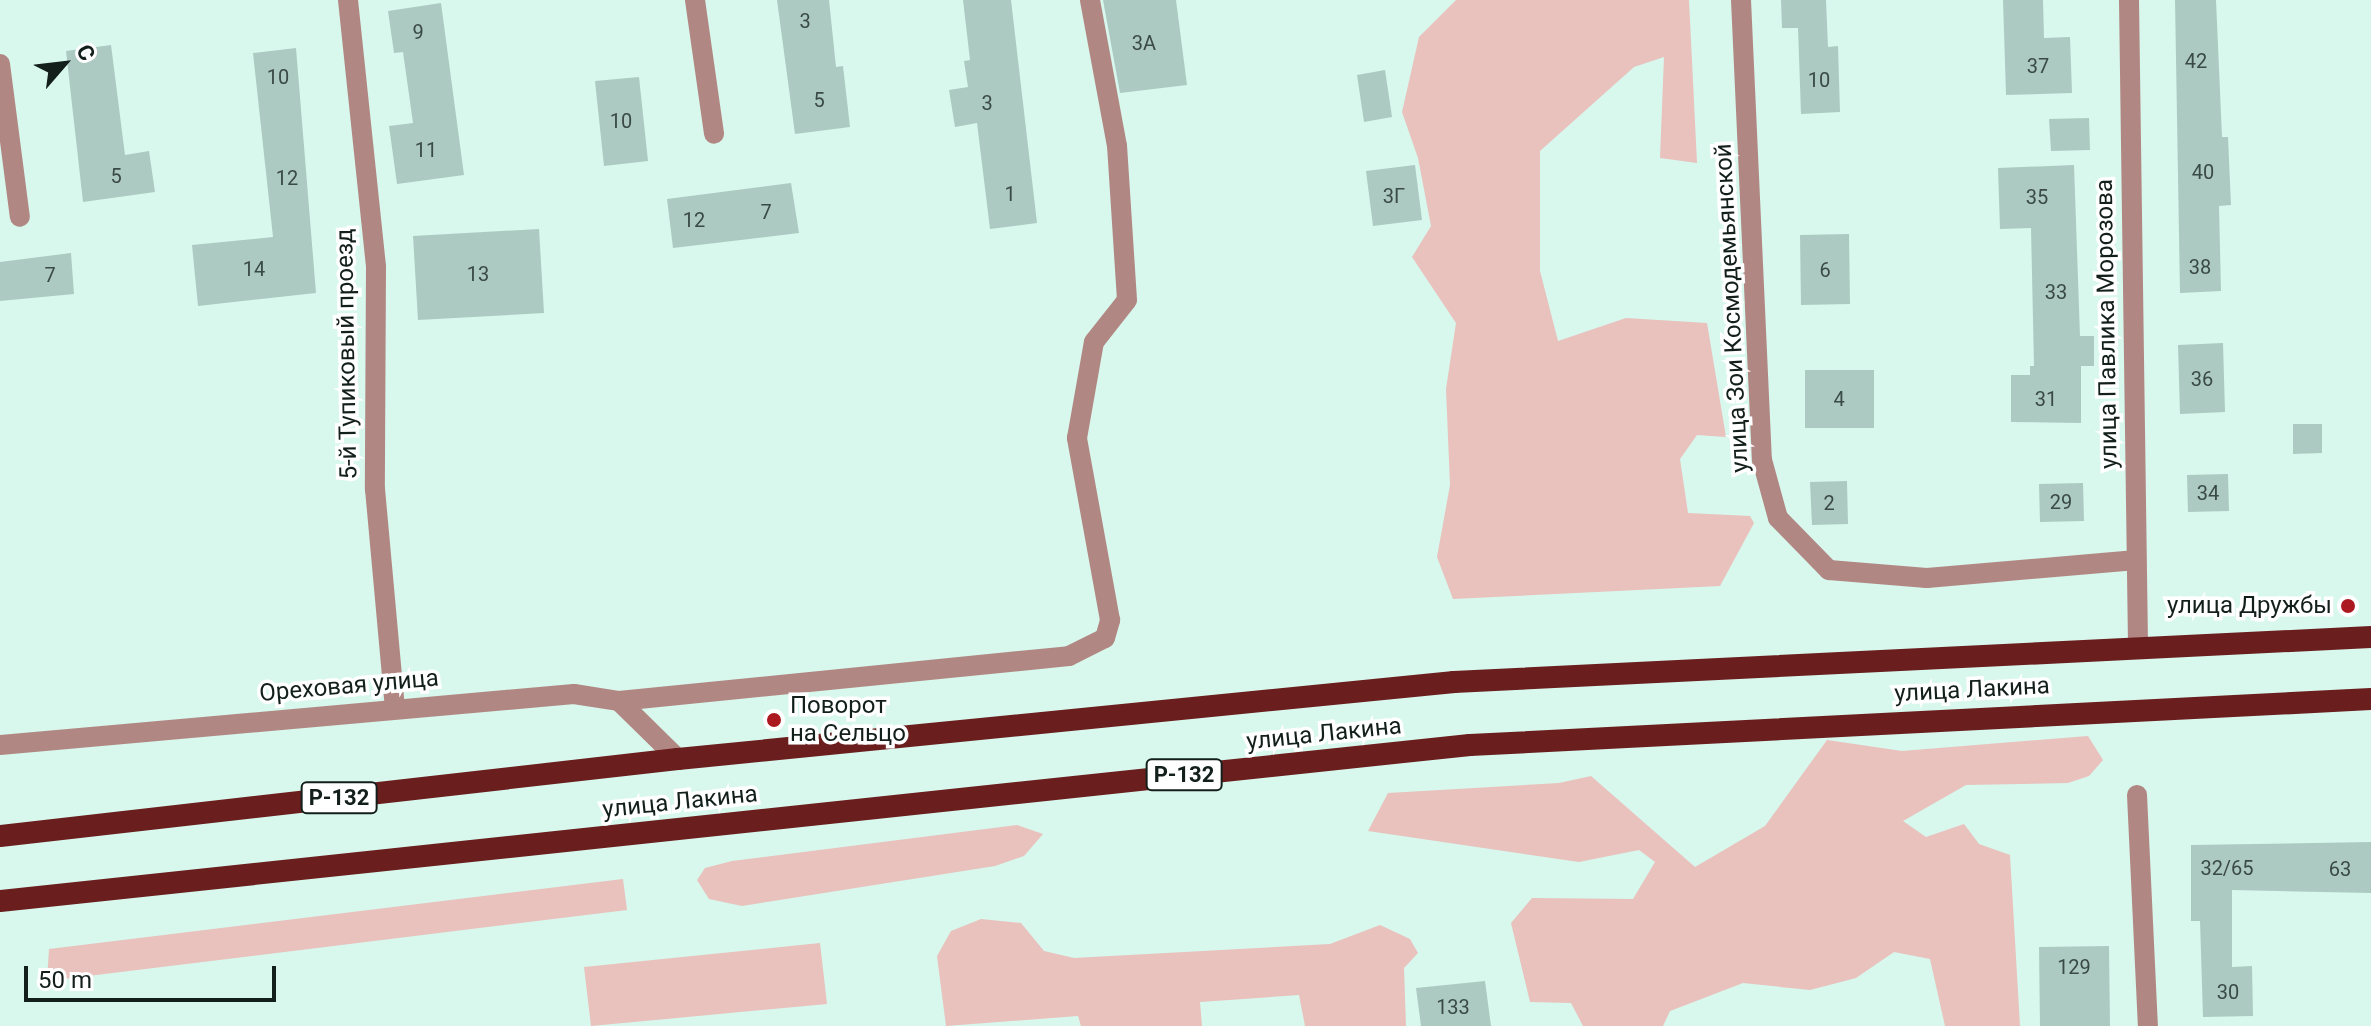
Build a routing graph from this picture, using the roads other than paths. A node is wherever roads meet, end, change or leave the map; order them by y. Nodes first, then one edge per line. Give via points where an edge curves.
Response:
1 (348, 0) edge
2 (695, 0) edge
3 (1090, 0) edge
4 (1741, 0) edge
5 (2129, 0) edge
6 (0, 64) edge
7 (714, 134) dead end
8 (20, 217) dead end
9 (2136, 560) junction
10 (2371, 637) edge
11 (2138, 647) junction
12 (2371, 699) edge
13 (619, 701) junction
14 (395, 707) junction
15 (0, 745) edge
16 (678, 759) junction
17 (2137, 795) dead end
18 (0, 836) edge
19 (0, 901) edge
20 (2148, 1026) edge

1 - 14 street, 5-й Тупиковый проезд via 376,267 375,489
2 - 7 street
3 - 13 street, Ореховая улица via 1117,146 1127,300 1094,342 1077,438 1110,620 1105,638 1069,656
4 - 9 street, улица Зои Космодемьянской via 1762,460 1778,518 1829,570 1927,578
5 - 9 street, улица Павлика Морозова
6 - 8 street
9 - 11 street, улица Павлика Морозова
10 - 11 highway, улица Лакина / Р-132
11 - 16 highway, улица Лакина / Р-132 via 1454,682
12 - 19 highway, улица Лакина / Р-132 via 1470,745
13 - 14 street, Ореховая улица via 574,694
13 - 16 street
14 - 15 street, Ореховая улица
16 - 18 highway, улица Лакина / Р-132
17 - 20 street

